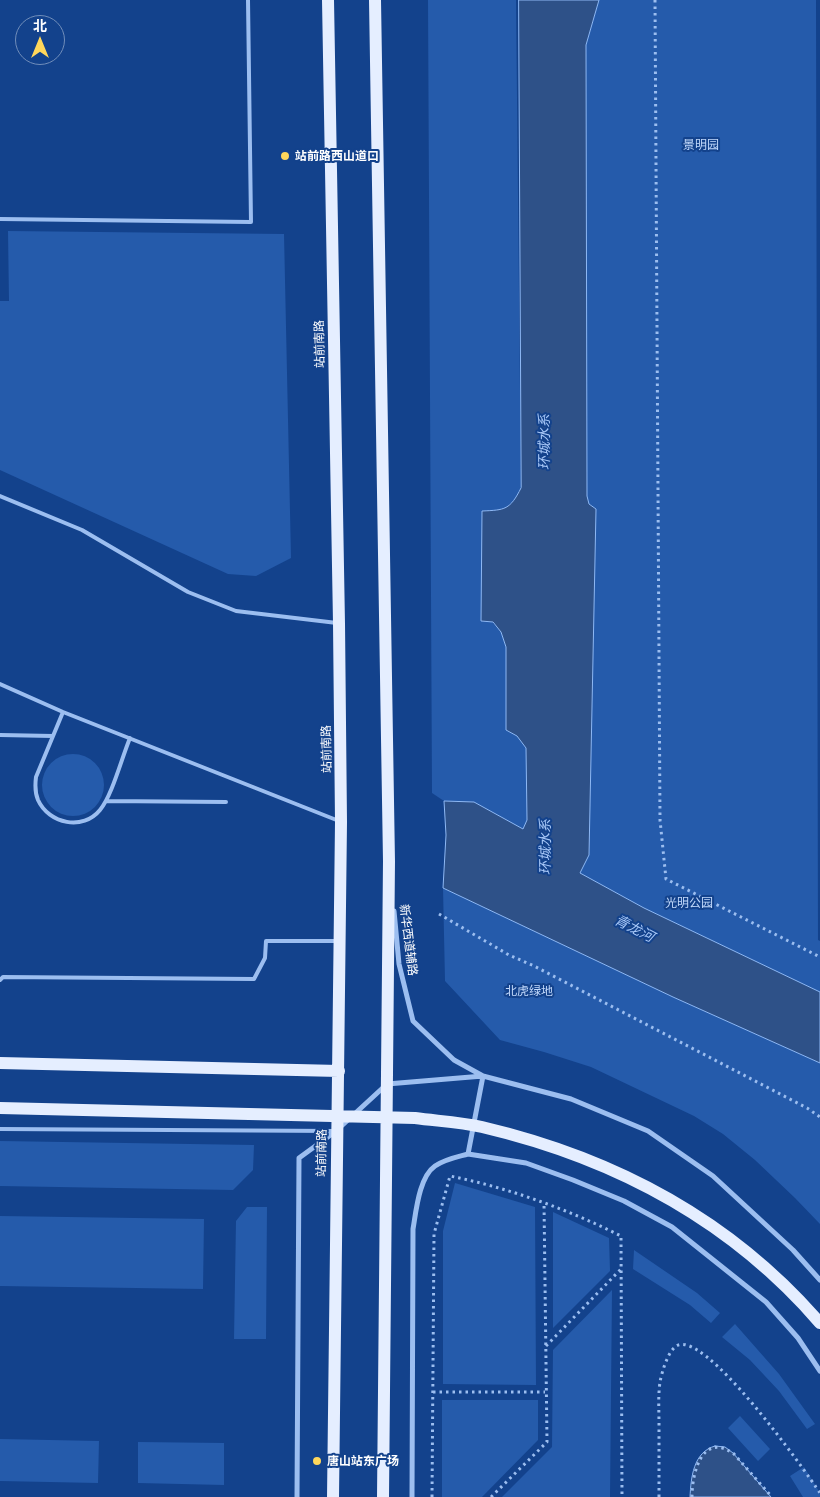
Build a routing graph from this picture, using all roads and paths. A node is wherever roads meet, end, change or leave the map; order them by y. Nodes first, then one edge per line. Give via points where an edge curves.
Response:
1 (248, 0) edge
2 (328, 0) edge
3 (375, 0) edge
4 (656, 0) edge
5 (0, 219) edge
6 (0, 496) edge
7 (339, 623) junction
8 (0, 684) edge
9 (63, 712) junction
10 (0, 735) edge
11 (53, 736) junction
12 (130, 738) junction
13 (106, 801) junction
14 (226, 802) dead end
15 (341, 822) junction
16 (389, 861) junction
17 (439, 914) dead end
18 (340, 941) junction
19 (820, 957) edge
20 (0, 980) edge
21 (0, 1063) edge
22 (339, 1070) junction
23 (483, 1076) junction
24 (387, 1084) junction
25 (0, 1108) edge
26 (820, 1117) edge
27 (0, 1129) edge
28 (336, 1131) junction
29 (468, 1154) junction
30 (544, 1203) junction
31 (622, 1269) junction
32 (820, 1280) edge
33 (820, 1323) edge
34 (545, 1347) junction
35 (820, 1370) edge
36 (432, 1392) junction
37 (546, 1392) junction
38 (820, 1493) edge
39 (297, 1497) edge
40 (333, 1497) edge
41 (383, 1497) edge
42 (412, 1497) edge
43 (432, 1497) edge
44 (491, 1497) edge
45 (622, 1497) edge
46 (660, 1497) edge
47 (692, 1497) edge
48 (772, 1497) edge

1 - 5 lane via 251,222
2 - 7 main road, 站前南路
3 - 16 main road
4 - 19 path via 660,820 666,879
6 - 7 lane via 82,530 188,592 236,611
7 - 15 main road, 站前南路
8 - 9 lane
9 - 11 lane
9 - 12 lane
10 - 11 lane
11 - 13 lane via 36,777 35,788 44,810 64,822 76,823 99,811
12 - 13 lane
12 - 15 lane
13 - 14 lane
15 - 18 main road, 站前南路
16 - 23 street, 新华西道辅路 via 399,964 413,1020 454,1060
16 - 24 main road
17 - 26 path via 509,955
18 - 20 lane via 266,941 265,958 254,980 3,977
18 - 22 main road, 站前南路
21 - 22 main road
22 - 28 main road, 站前南路
23 - 24 street
23 - 29 street
23 - 32 street via 571,1099 648,1131 713,1176 793,1250
24 - 28 street
24 - 41 main road
25 - 33 main road via 415,1118 480,1127 534,1140 625,1176 671,1199 722,1231 766,1266
27 - 28 lane
28 - 39 street via 299,1158
28 - 40 main road, 站前南路
29 - 35 street via 526,1163 624,1201 672,1226 766,1302 798,1338
29 - 42 street via 434,1167 425,1179 417,1204 413,1229
30 - 31 path via 584,1217 622,1236
30 - 34 path
30 - 36 path via 450,1176 434,1234
31 - 34 path
31 - 45 path
34 - 37 path
36 - 37 path
36 - 43 path
37 - 44 path via 546,1442
38 - 46 path via 781,1438 734,1384 695,1348 677,1345 660,1380
47 - 48 path via 693,1473 698,1462 711,1448 720,1447 734,1454

